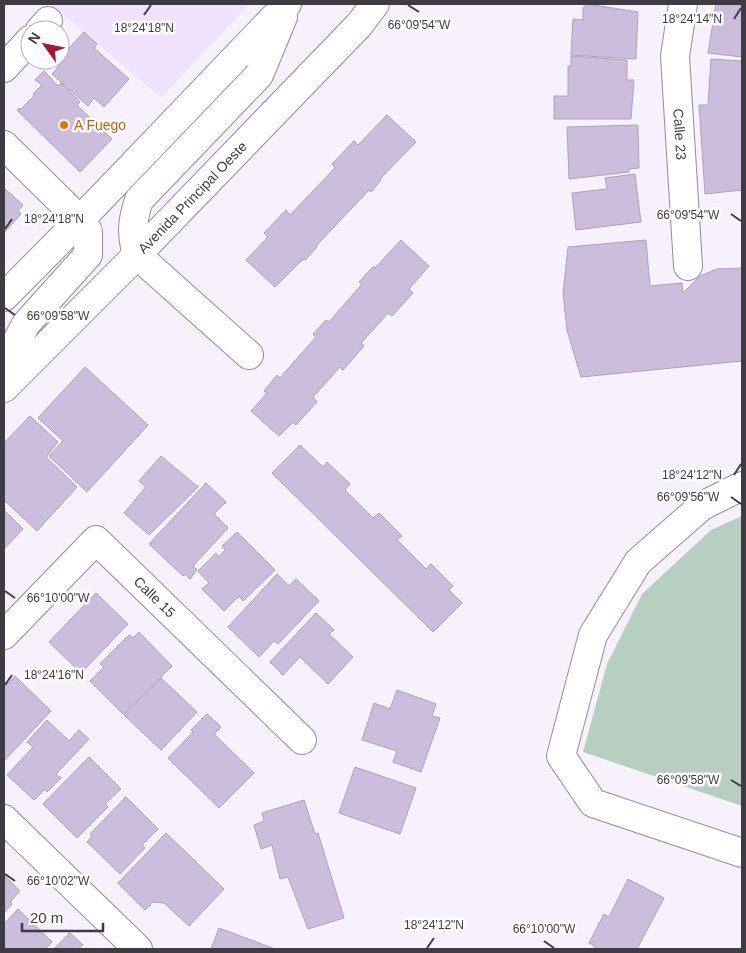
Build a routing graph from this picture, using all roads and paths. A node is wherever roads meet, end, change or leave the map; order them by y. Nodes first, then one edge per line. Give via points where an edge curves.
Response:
1 (288, 4) edge
2 (375, 4) edge
3 (683, 4) edge
4 (20, 51) edge
5 (4, 68) edge
6 (4, 145) edge
7 (80, 220) junction
8 (137, 255) junction
9 (688, 266) dead end
10 (4, 297) edge
11 (249, 355) dead end
12 (4, 365) edge
13 (4, 388) edge
14 (742, 486) edge
15 (6, 629) edge
16 (302, 740) dead end
17 (4, 819) edge
18 (742, 853) edge
19 (138, 949) edge

1 - 7 main road
1 - 8 main road via 258,75 139,200 133,218 132,237
2 - 8 main road, Avenida Principal Oeste via 352,32
3 - 9 main road, Calle 23 via 675,56
4 - 5 main road
6 - 7 main road
7 - 10 main road
7 - 12 main road via 88,231 88,255 26,324
8 - 11 main road
8 - 13 main road, Avenida Principal Oeste
14 - 18 main road via 702,506 638,562 593,635 561,756 593,803
15 - 16 main road, Calle 15 via 96,540
17 - 19 main road

